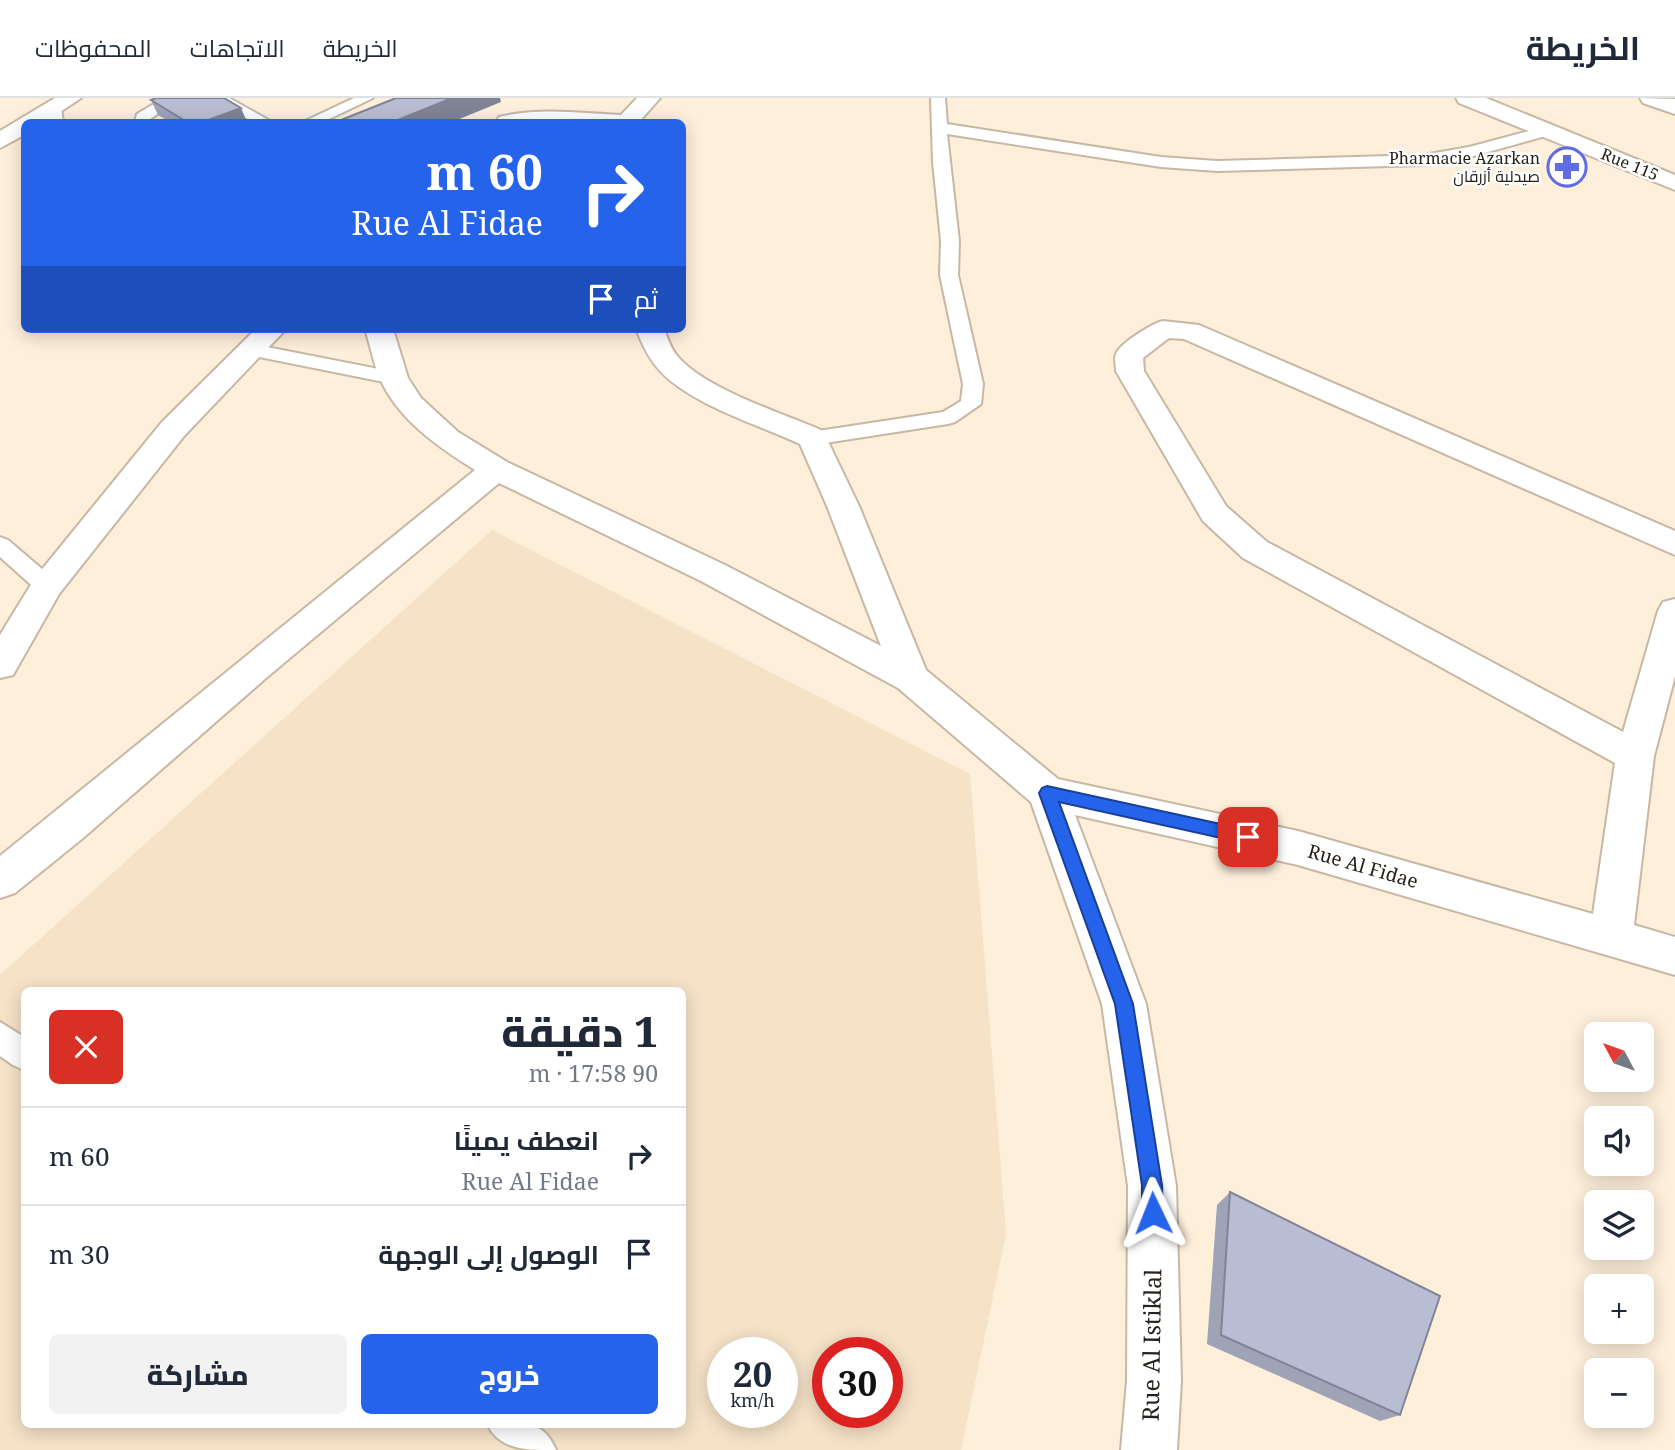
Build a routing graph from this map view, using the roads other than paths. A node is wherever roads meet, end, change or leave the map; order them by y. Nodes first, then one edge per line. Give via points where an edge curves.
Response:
1 (174, 98) edge
2 (218, 98) edge
3 (649, 98) edge
4 (938, 98) edge
5 (1467, 98) edge
6 (1651, 98) edge
7 (354, 100) edge
8 (1508, 107) edge
9 (1675, 107) edge
10 (60, 109) edge
11 (37, 119) edge
12 (142, 119) edge
13 (258, 119) edge
14 (316, 119) edge
15 (528, 119) edge
16 (558, 119) edge
17 (629, 119) edge
18 (21, 128) edge
19 (941, 128) junction
20 (1548, 131) junction
21 (0, 141) edge
22 (1675, 183) edge
23 (380, 333) edge
24 (652, 333) edge
25 (262, 340) edge
26 (394, 378) junction
27 (812, 438) junction
28 (496, 469) junction
29 (1675, 544) edge
30 (0, 545) edge
31 (47, 586) junction
32 (1675, 611) edge
33 (0, 665) edge
34 (911, 678) junction
35 (1635, 756) junction
36 (1047, 793) junction
37 (0, 880) edge
38 (1611, 936) junction
39 (1675, 956) edge
40 (0, 1037) edge
41 (21, 1053) edge
42 (510, 1428) edge
43 (537, 1450) edge
44 (1149, 1450) edge

1 - 12 lane
2 - 13 lane
3 - 17 street
4 - 19 lane
5 - 8 street, Rue 115
6 - 9 street
7 - 14 lane
8 - 20 street, Rue 115
10 - 11 street
15 - 16 street
18 - 21 street
19 - 20 lane via 1136,159 1217,166 1424,160
19 - 27 lane via 949,275 974,384 971,404 948,418
20 - 22 street, Rue 115
23 - 26 street
24 - 27 street via 674,370
25 - 26 lane
25 - 31 street via 173,429
26 - 28 street via 411,404 447,439
27 - 34 street
28 - 34 street via 713,573
28 - 37 street
29 - 35 street via 1189,331 1163,329 1129,355 1130,371 1213,513 1255,550
30 - 31 lane
31 - 33 street
32 - 35 street
34 - 36 street
35 - 38 street
36 - 38 street, Rue Al Fidae via 1298,848
36 - 44 street, Rue Al Istiklal via 1124,1004 1152,1185 1154,1381
38 - 39 street, Rue Al Fidae
40 - 41 lane
42 - 43 lane

